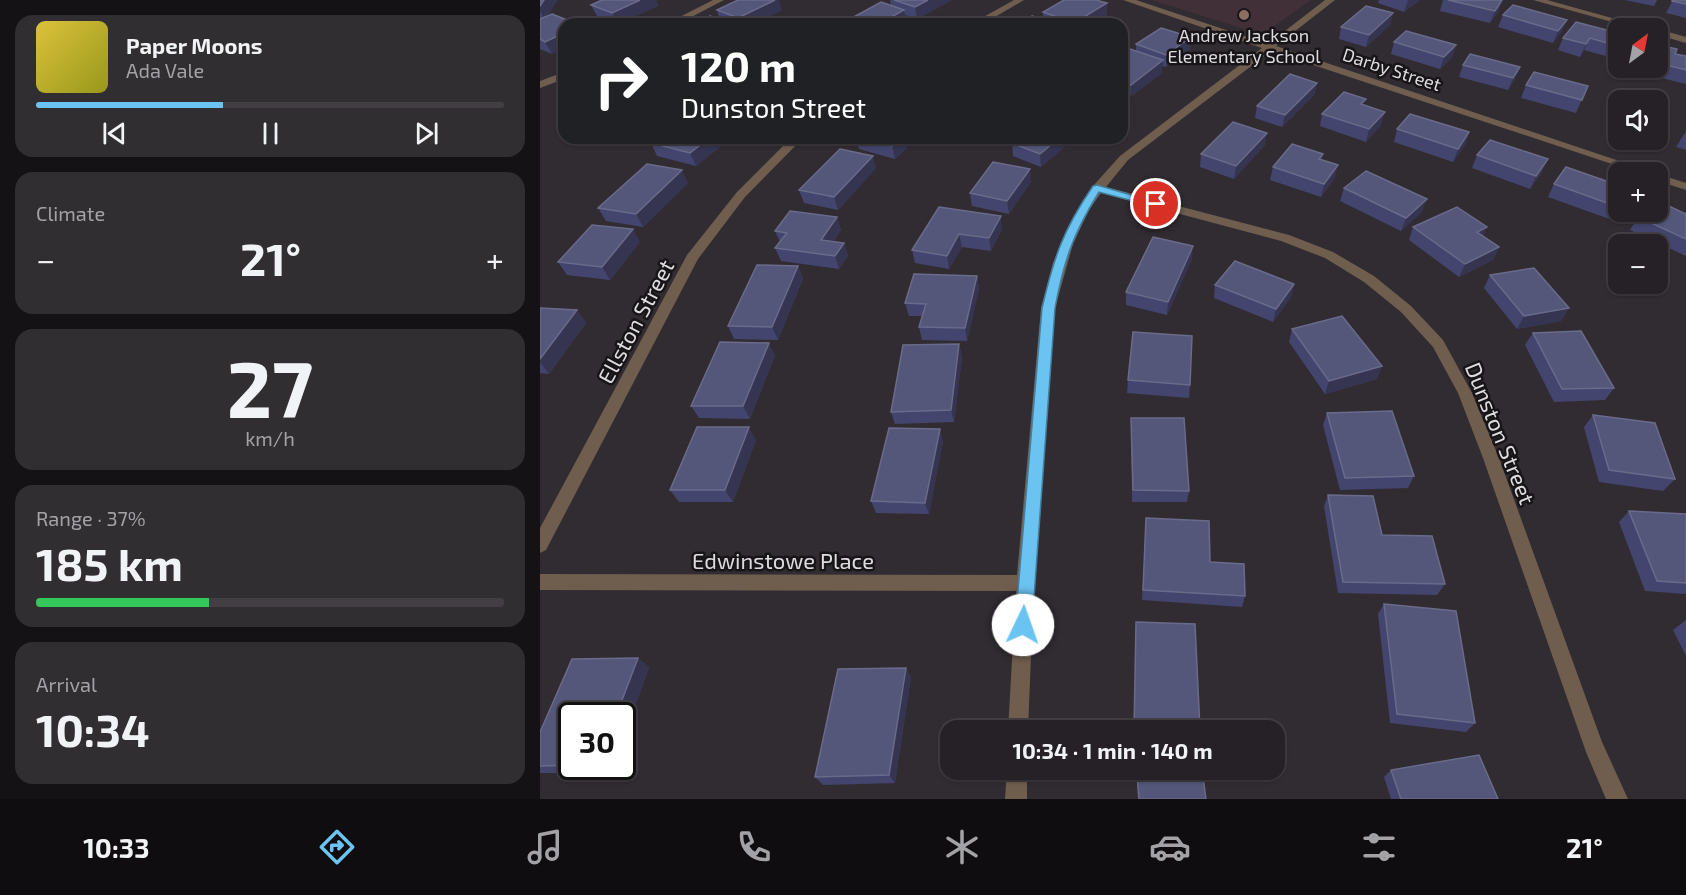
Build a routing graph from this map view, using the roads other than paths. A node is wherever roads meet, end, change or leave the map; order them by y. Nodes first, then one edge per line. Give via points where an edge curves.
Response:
1 (720, 0) edge
2 (1020, 0) edge
3 (1127, 0) edge
4 (1331, 0) edge
5 (1537, 0) edge
6 (683, 18) edge
7 (987, 18) edge
8 (1608, 19) edge
9 (1668, 35) edge
10 (1686, 40) edge
11 (1269, 47) junction
12 (558, 78) edge
13 (540, 85) edge
14 (792, 144) edge
15 (1616, 162) edge
16 (1668, 181) edge
17 (1686, 187) edge
18 (1097, 188) junction
19 (540, 545) edge
20 (540, 582) edge
21 (1025, 583) junction
22 (1018, 720) edge
23 (1017, 780) edge
24 (1016, 799) edge
25 (1617, 799) edge

1 - 6 street
2 - 7 street
3 - 11 street, Darby Street
4 - 11 street
5 - 8 street
9 - 10 street
11 - 15 street, Darby Street
11 - 18 street via 1124,158
12 - 13 street
14 - 19 street, Ellston Street via 718,221 692,258
16 - 17 street
18 - 21 street via 1070,234 1048,308
18 - 25 street, Dunston Street via 1285,238 1329,255 1369,279 1406,309 1438,345 1465,393 1593,745
20 - 21 street, Edwinstowe Place
21 - 22 street
23 - 24 street

